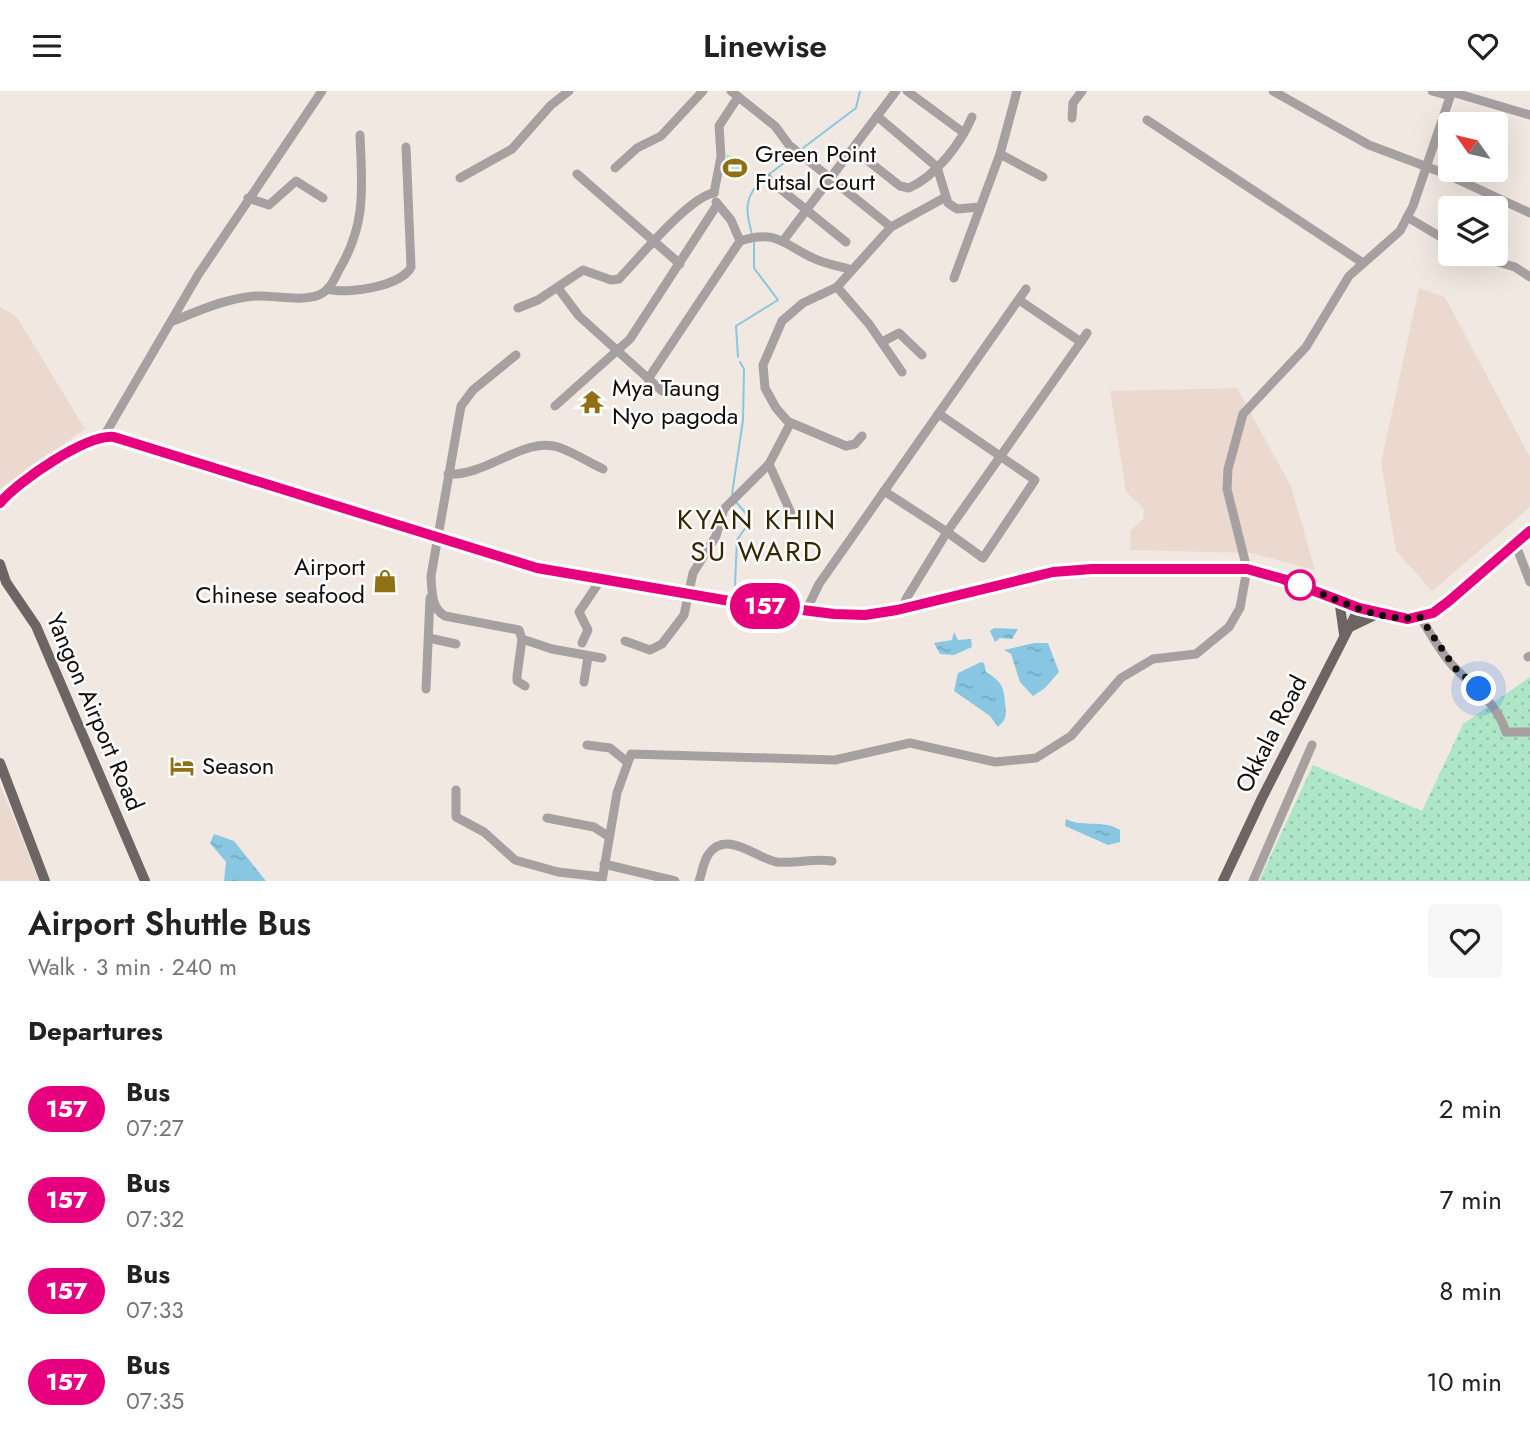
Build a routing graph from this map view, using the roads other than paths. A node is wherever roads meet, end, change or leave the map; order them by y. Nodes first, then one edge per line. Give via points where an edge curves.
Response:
1 (322, 91) edge
2 (703, 91) edge
3 (896, 91) edge
4 (907, 91) edge
5 (1017, 91) edge
6 (1082, 91) edge
7 (1273, 91) edge
8 (1432, 91) edge
9 (562, 93) edge
10 (1452, 93) edge
11 (735, 94) edge
12 (1530, 115) edge
13 (877, 116) junction
14 (972, 117) dead end
15 (1072, 118) dead end
16 (1147, 120) dead end
17 (964, 133) junction
18 (360, 135) dead end
19 (406, 147) dead end
20 (853, 149) junction
21 (1000, 154) junction
22 (937, 167) junction
23 (1427, 167) junction
24 (615, 168) dead end
25 (577, 174) dead end
26 (831, 177) junction
27 (1043, 177) dead end
28 (460, 178) dead end
29 (767, 178) dead end
30 (714, 193) junction
31 (248, 198) junction
32 (323, 198) dead end
33 (944, 198) junction
34 (718, 205) junction
35 (979, 207) junction
36 (807, 210) junction
37 (1530, 213) edge
38 (1407, 217) junction
39 (891, 227) junction
40 (1438, 235) edge
41 (654, 241) junction
42 (740, 241) junction
43 (783, 241) junction
44 (846, 242) dead end
45 (1363, 263) junction
46 (680, 264) junction
47 (1508, 265) edge
48 (852, 269) junction
49 (1530, 277) edge
50 (954, 278) dead end
51 (837, 287) junction
52 (558, 288) junction
53 (328, 289) junction
54 (1026, 289) dead end
55 (1019, 300) junction
56 (518, 309) dead end
57 (173, 321) junction
58 (1087, 333) dead end
59 (882, 342) junction
60 (1081, 342) junction
61 (617, 351) junction
62 (516, 355) dead end
63 (922, 355) dead end
64 (902, 372) dead end
65 (648, 379) junction
66 (662, 391) dead end
67 (555, 406) dead end
68 (939, 414) junction
69 (789, 422) junction
70 (104, 436) junction
71 (862, 436) dead end
72 (1001, 456) junction
73 (769, 464) junction
74 (603, 469) dead end
75 (447, 474) junction
76 (884, 491) junction
77 (0, 503) edge
78 (790, 513) dead end
79 (1530, 531) edge
80 (947, 532) junction
81 (437, 539) junction
82 (1516, 542) junction
83 (0, 563) edge
84 (1247, 569) junction
85 (1530, 572) edge
86 (602, 578) junction
87 (1530, 582) edge
88 (432, 586) junction
89 (687, 593) junction
90 (1339, 599) junction
91 (1359, 608) junction
92 (903, 609) junction
93 (806, 611) junction
94 (1377, 614) junction
95 (1420, 617) junction
96 (1345, 632) junction
97 (429, 638) junction
98 (522, 639) junction
99 (625, 641) dead end
100 (582, 643) dead end
101 (456, 644) dead end
102 (588, 657) junction
103 (602, 658) dead end
104 (584, 682) dead end
105 (525, 686) dead end
106 (426, 689) dead end
107 (1530, 732) edge
108 (587, 745) dead end
109 (1312, 745) dead end
110 (626, 761) junction
111 (0, 763) edge
112 (456, 790) dead end
113 (547, 818) dead end
114 (608, 836) junction
115 (832, 861) dead end
116 (604, 864) junction
117 (602, 879) edge
118 (45, 881) edge
119 (145, 881) edge
120 (675, 881) edge
121 (699, 881) edge
122 (1223, 881) edge
123 (1253, 881) edge

1 - 31 street
2 - 24 street via 662,135 637,148
3 - 13 street
4 - 17 street
5 - 21 street
6 - 15 street via 1073,103
7 - 23 street via 1369,145
8 - 10 street
9 - 28 street via 512,149
10 - 12 street
10 - 23 street
11 - 26 street
11 - 30 street via 719,126 721,156
13 - 20 street
13 - 22 street
14 - 17 street
16 - 45 street
17 - 22 street
18 - 53 street via 363,206 351,251
19 - 53 street via 408,273 396,282
20 - 22 street via 906,188
20 - 26 street
21 - 27 street
21 - 35 street
22 - 33 street
23 - 37 street
23 - 38 street
25 - 41 street
26 - 36 street
26 - 39 street
29 - 36 street
30 - 34 street
30 - 41 street via 705,194 685,210
31 - 32 street via 269,205 296,181
31 - 57 street
33 - 35 street via 957,209
33 - 39 street
34 - 42 street via 732,221
34 - 46 street
35 - 50 street
36 - 43 street
36 - 44 street
38 - 40 street
38 - 45 street via 1400,231
39 - 48 street
41 - 46 street
41 - 52 street via 619,279 583,270
42 - 43 street via 757,235
42 - 65 street
43 - 48 street via 817,260
45 - 84 street via 1349,276 1306,347 1243,414 1227,489
46 - 61 street
47 - 49 street
48 - 51 street
51 - 59 street
51 - 69 street via 803,303 782,321 768,350 763,365 765,388
52 - 56 street
52 - 61 street via 579,316
53 - 57 street via 302,298 254,296
54 - 55 street
55 - 60 street
55 - 68 street
57 - 70 street
58 - 60 street
59 - 63 street via 899,333
59 - 64 street
60 - 72 street
61 - 65 street
61 - 67 street
62 - 75 street via 465,397
65 - 66 street
68 - 72 street
68 - 76 street
69 - 71 street via 846,446
69 - 73 street
70 - 77 main road via 17,487
70 - 81 main road
72 - 80 street
72 - 80 street via 1035,480 983,558
73 - 78 street
73 - 89 street via 724,509 716,536 693,573
74 - 75 street via 555,446 519,451 479,471
75 - 81 street
76 - 80 street
76 - 93 street via 819,584
79 - 82 main road
80 - 92 street
81 - 86 main road via 537,568
81 - 88 street
82 - 85 street
82 - 87 street
82 - 95 main road via 1449,601
83 - 119 main road, Yangon Airport Road via 6,582 36,626
84 - 90 main road
84 - 92 main road via 1053,572
84 - 110 street via 1240,608 1229,627 1196,654 1153,659 1121,678 1071,736 1036,758 995,762 910,743 835,760 639,752
86 - 89 main road
86 - 100 street via 579,612 588,631
88 - 97 street
88 - 98 street via 438,612 519,630
89 - 93 main road
89 - 99 street via 684,615 662,644 650,650
90 - 91 main road
90 - 96 main road
91 - 94 main road
91 - 96 main road, Okkala Road
92 - 93 main road via 865,615
94 - 95 main road
94 - 96 main road
95 - 107 street via 1455,668 1490,699 1506,732
96 - 122 main road, Okkala Road
97 - 101 street
97 - 106 street
98 - 102 street
98 - 105 street via 517,681
102 - 103 street
102 - 104 street
108 - 110 street via 610,748
109 - 123 street
110 - 114 street
111 - 118 main road
112 - 117 street via 456,817 484,832 515,860
113 - 114 street via 594,827
114 - 116 street
115 - 121 street via 777,862 727,845 713,850
116 - 117 street
116 - 120 street

